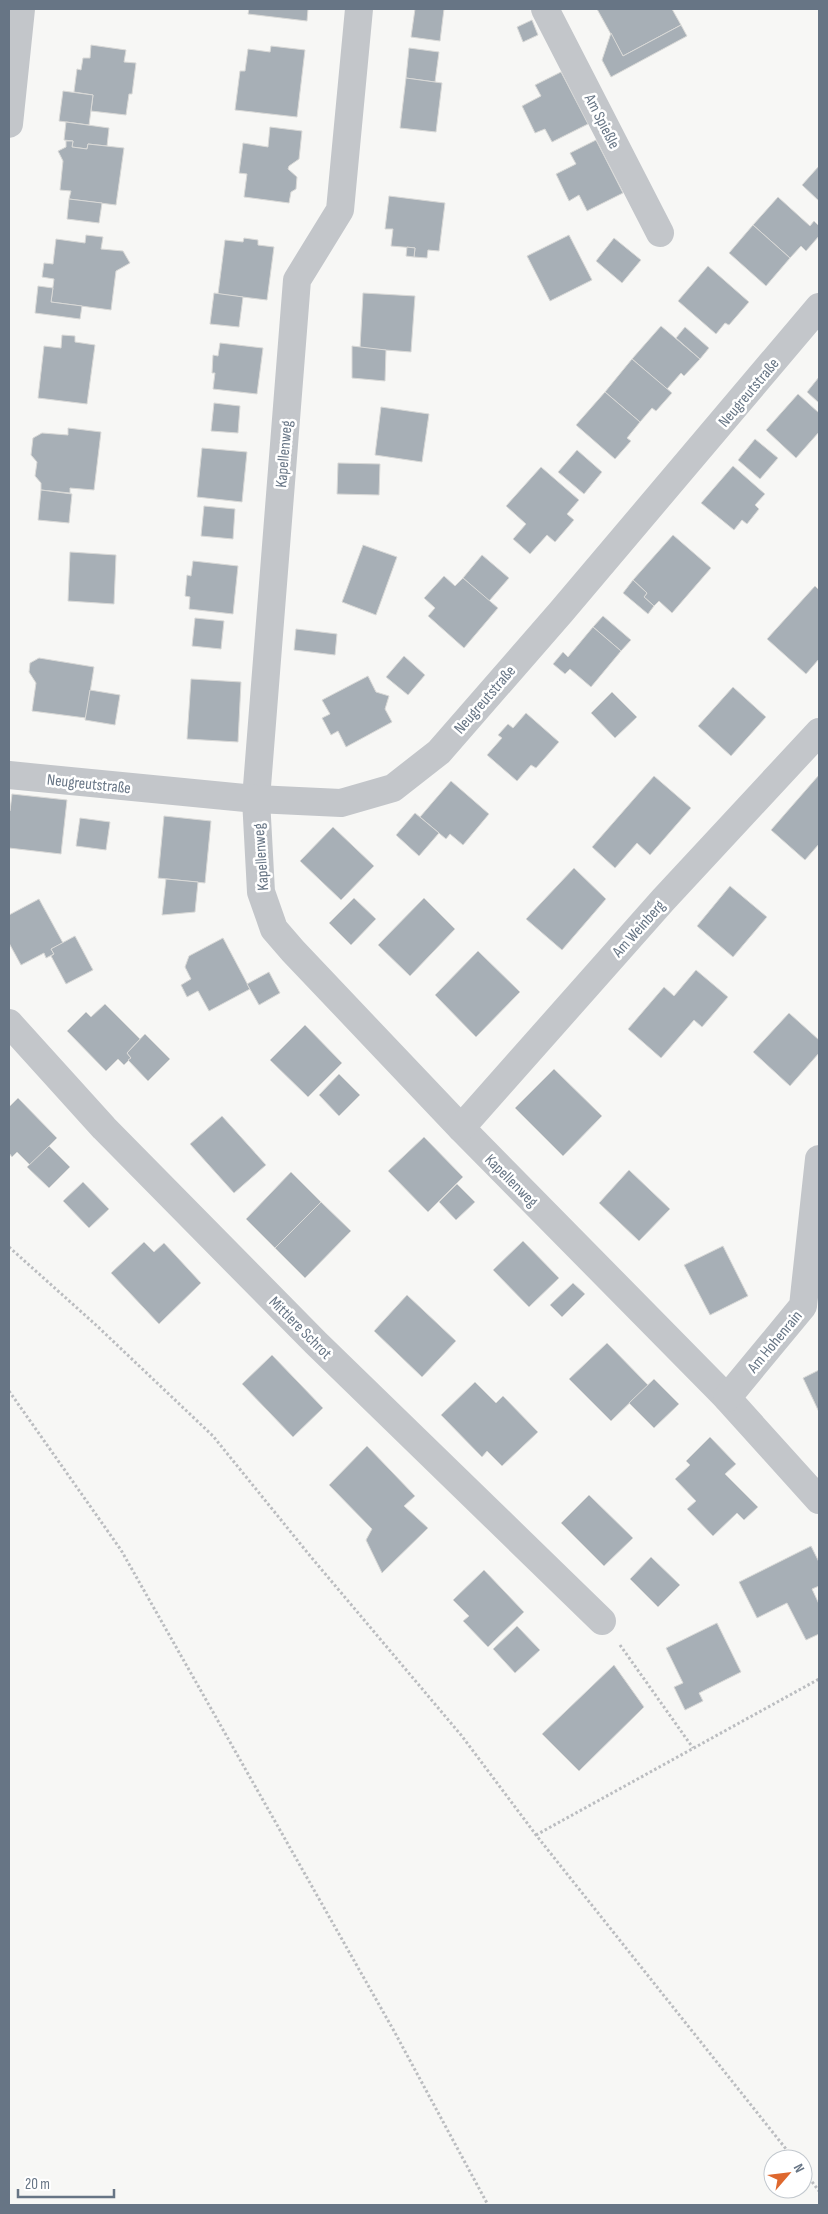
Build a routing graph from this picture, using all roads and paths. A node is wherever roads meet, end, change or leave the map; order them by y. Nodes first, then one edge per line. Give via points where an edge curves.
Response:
1 (21, 9) edge
2 (358, 9) edge
3 (545, 9) edge
4 (9, 124) edge
5 (660, 233) dead end
6 (819, 308) edge
7 (819, 732) edge
8 (9, 775) edge
9 (256, 799) junction
10 (9, 1023) edge
11 (462, 1128) junction
12 (819, 1159) edge
13 (9, 1247) edge
14 (9, 1391) edge
15 (727, 1398) junction
16 (819, 1500) edge
17 (602, 1621) joint
18 (819, 1679) edge
19 (693, 1748) junction
20 (536, 1835) junction
21 (786, 2149) edge
22 (488, 2205) edge

1 - 4 street
2 - 9 street, Kapellenweg via 340,210 297,280
3 - 5 street, Am Spießle
6 - 9 street, Neugreutstraße via 439,752 393,788 341,803
7 - 11 street, Am Weinberg via 663,900
8 - 9 street, Neugreutstraße
9 - 11 street, Kapellenweg via 261,892 274,930
10 - 17 street, Mittlere Schrot via 104,1128 316,1343
11 - 15 street, Kapellenweg
12 - 15 street, Am Hohenrain via 803,1306
13 - 20 path via 213,1436 461,1735
14 - 22 path via 121,1550 394,2031
15 - 16 street, Kapellenweg
17 - 19 path
18 - 19 path
19 - 20 path
20 - 21 path

